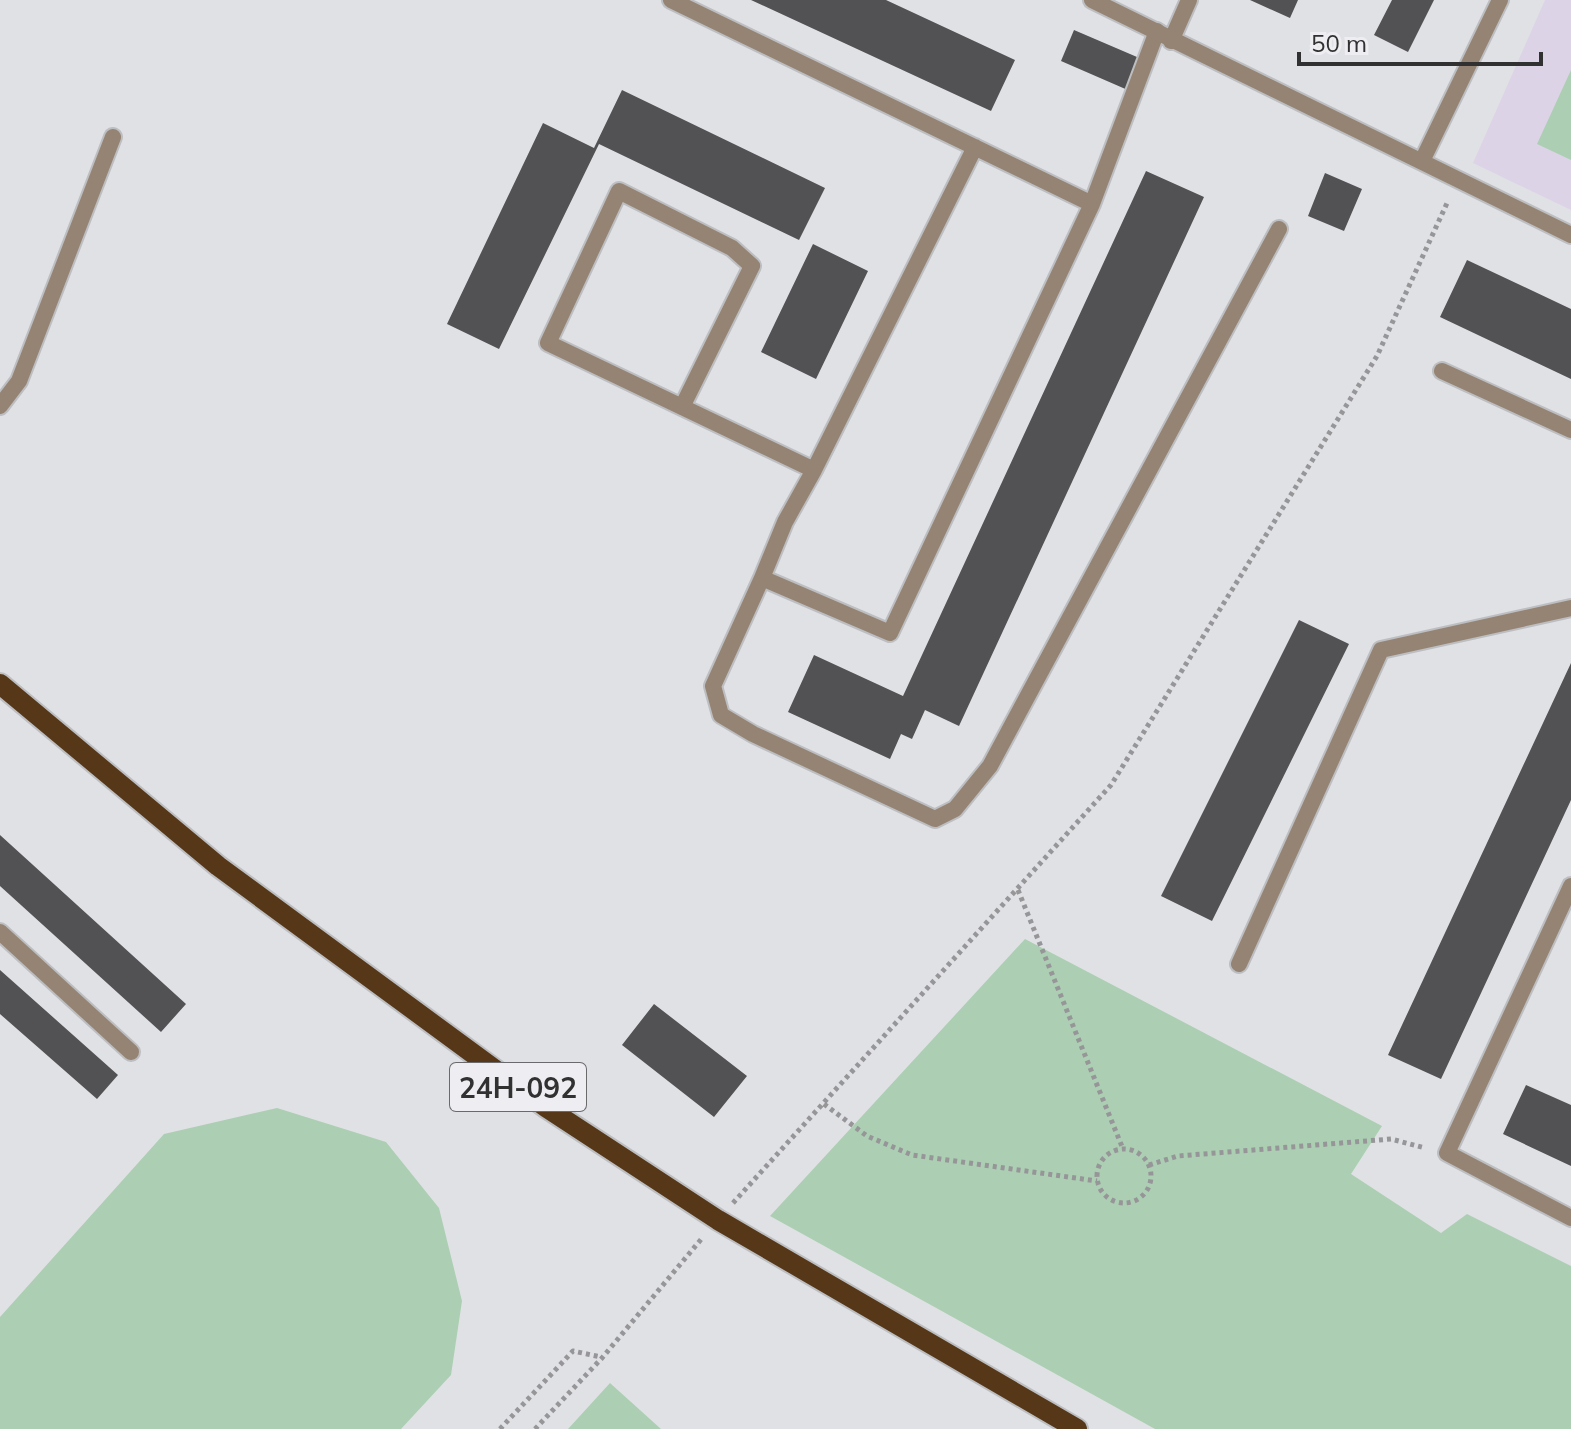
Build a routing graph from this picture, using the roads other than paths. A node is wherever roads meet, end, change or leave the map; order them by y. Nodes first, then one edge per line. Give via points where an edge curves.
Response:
1 (671, 0) edge
2 (1092, 0) edge
3 (1189, 0) edge
4 (1500, 0) edge
5 (1164, 36) junction
6 (113, 137) dead end
7 (975, 147) junction
8 (1422, 161) junction
9 (1092, 204) junction
10 (1279, 229) dead end
11 (1571, 235) edge
12 (1442, 371) dead end
13 (0, 406) edge
14 (682, 407) junction
15 (1571, 430) edge
16 (814, 470) junction
17 (762, 578) junction
18 (1571, 608) edge
19 (0, 684) edge
20 (1571, 886) edge
21 (0, 932) edge
22 (1239, 964) dead end
23 (131, 1052) dead end
24 (1571, 1218) edge
25 (1077, 1429) edge

1 - 7 street
2 - 5 street
3 - 5 street
4 - 8 street
5 - 8 street
5 - 9 street
6 - 13 street via 19,381
7 - 9 street
7 - 16 street
8 - 11 street
9 - 17 street via 890,633
10 - 17 street via 990,766 955,809 935,819 721,715 713,686
12 - 15 street
14 - 14 street via 752,266 732,248 619,191 548,343
14 - 16 street
16 - 17 street
18 - 22 street via 1381,650
19 - 25 main road, 24Н-092 via 218,866 547,1108 718,1220
20 - 24 street via 1447,1153
21 - 23 street

